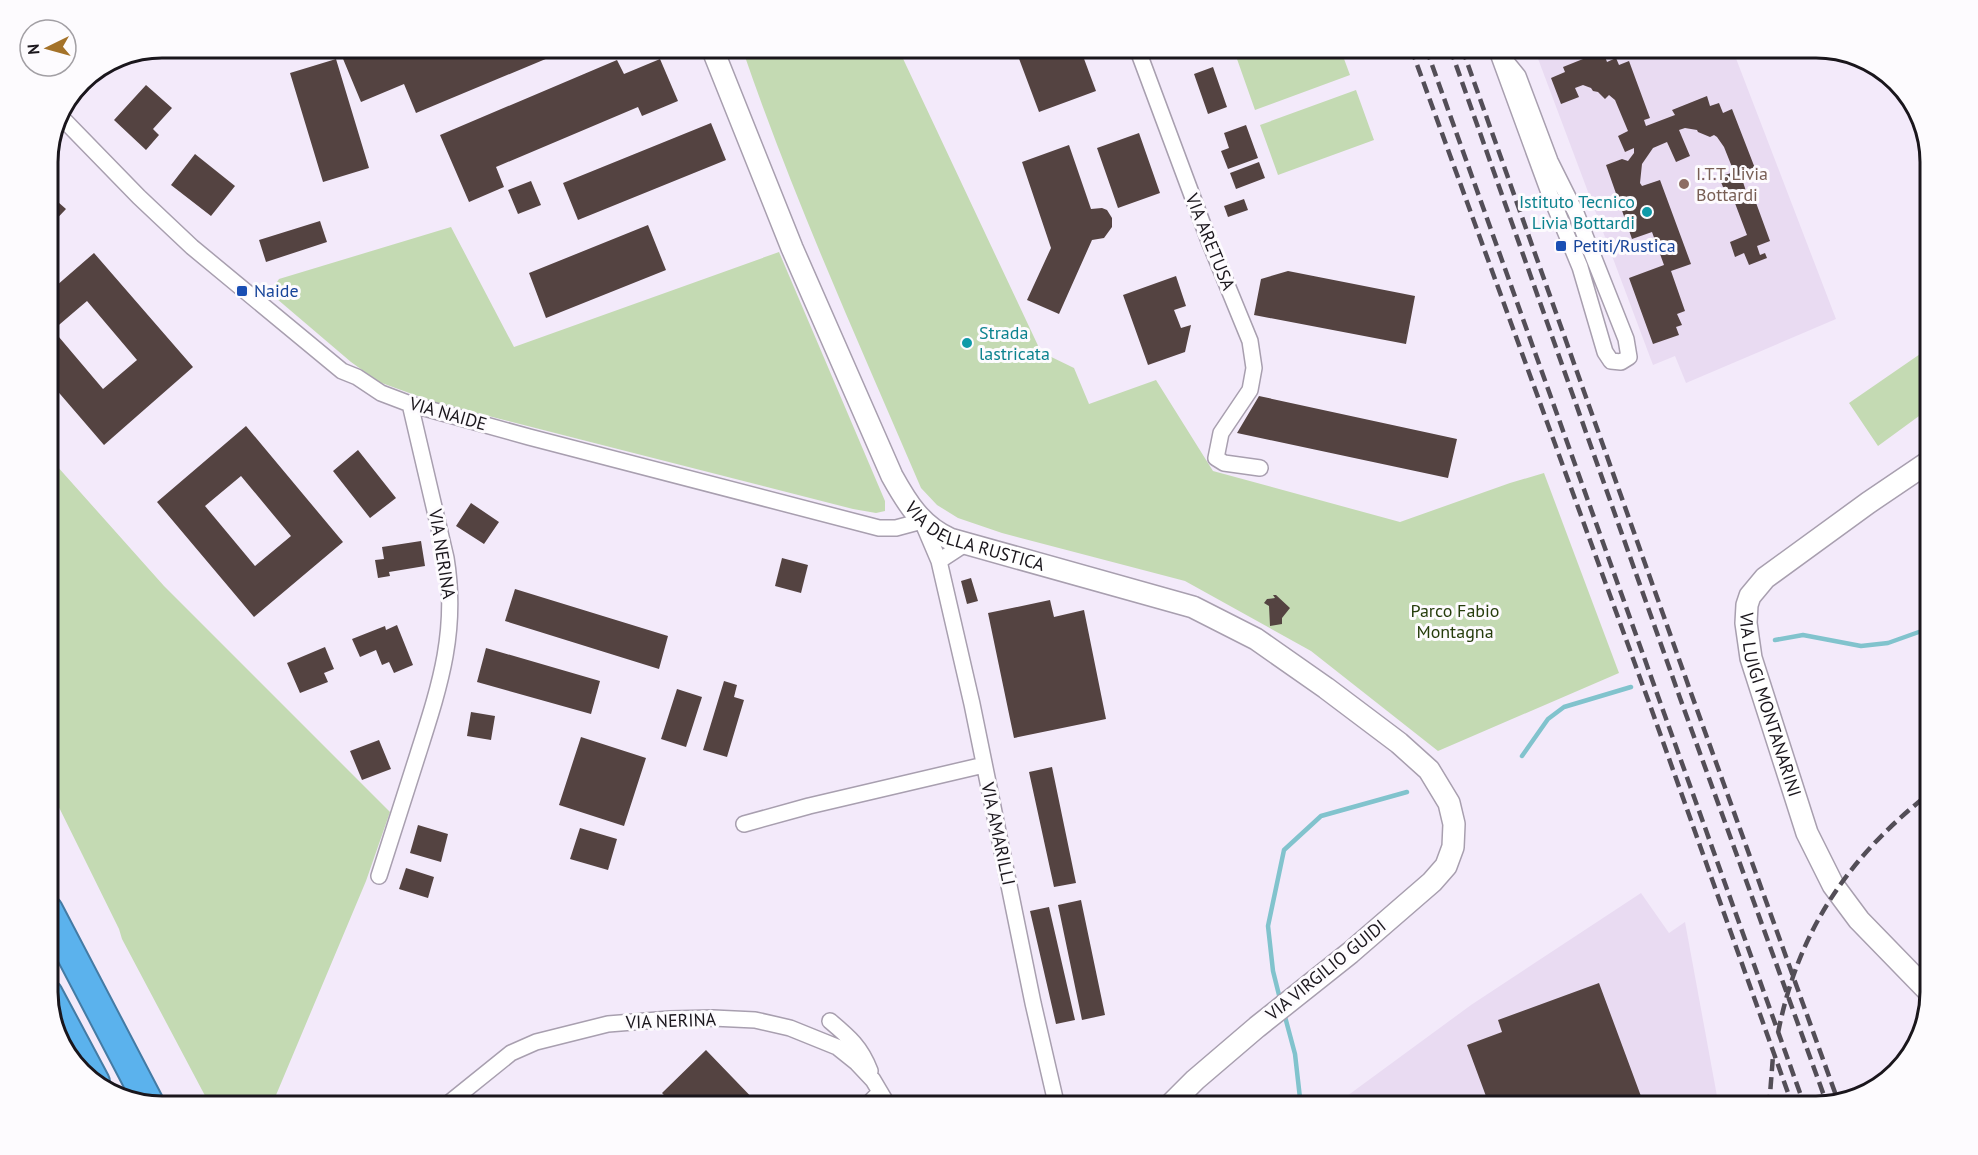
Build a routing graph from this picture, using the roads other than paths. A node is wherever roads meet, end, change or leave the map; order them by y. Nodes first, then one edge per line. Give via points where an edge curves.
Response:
1 (716, 58) edge
2 (1141, 58) edge
3 (1500, 58) edge
4 (1504, 58) edge
5 (66, 122) edge
6 (410, 404) junction
7 (1260, 468) dead end
8 (1919, 468) edge
9 (922, 521) junction
10 (965, 544) junction
11 (939, 561) junction
12 (984, 765) junction
13 (1453, 817) joint
14 (744, 824) dead end
15 (380, 876) dead end
16 (59, 931) edge
17 (1920, 983) edge
18 (63, 1021) edge
19 (830, 1021) dead end
20 (83, 1060) edge
21 (876, 1086) junction
22 (145, 1095) edge
23 (458, 1096) edge
24 (871, 1096) edge
25 (882, 1096) edge
26 (1054, 1096) edge
27 (1179, 1096) edge

1 - 9 street, VIA DELLA RUSTICA via 792,248 892,476
2 - 7 street, VIA ARETUSA via 1251,341 1254,368 1250,390 1221,433 1215,458
3 - 4 street via 1577,259 1605,352 1611,361 1621,362 1629,357 1626,339 1518,76
5 - 6 street, VIA NAIDE via 192,246 342,371
6 - 9 street, VIA NAIDE via 879,528
6 - 15 street, VIA NERINA via 447,558 450,620 442,679
8 - 17 street, VIA LUIGI MONTANARINI via 1771,574 1756,588 1747,605 1746,623 1751,658 1807,833 1833,885 1859,920
9 - 10 street, VIA DELLA RUSTICA
9 - 11 street, VIA AMARILLI
10 - 11 street
10 - 13 street, VIA DELLA RUSTICA via 1193,607 1256,639 1416,759 1438,782
11 - 12 street, VIA AMARILLI
12 - 14 street
12 - 26 street, VIA AMARILLI
13 - 27 street, VIA VIRGILIO GUIDI via 1453,847 1446,866 1432,882
16 - 22 highway
18 - 20 highway
19 - 21 street via 855,1042
21 - 23 street, VIA NERINA via 837,1047 790,1029 755,1020 670,1018 608,1024 523,1047
21 - 24 street
21 - 25 street, VIA NERINA

